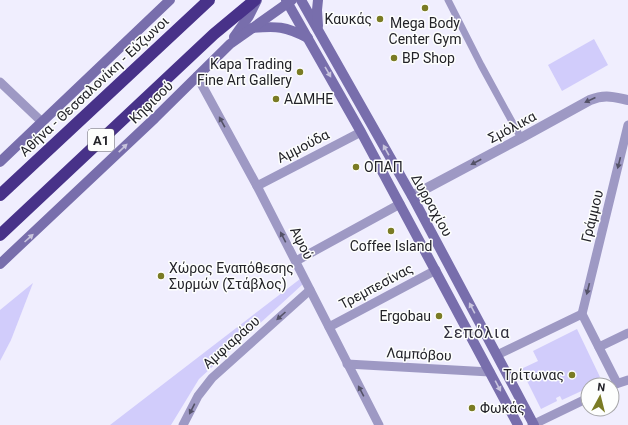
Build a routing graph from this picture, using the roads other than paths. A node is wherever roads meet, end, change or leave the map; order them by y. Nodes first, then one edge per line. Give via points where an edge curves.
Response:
1 (170, 0) edge
2 (209, 0) edge
3 (256, 0) edge
4 (301, 0) edge
5 (318, 0) edge
6 (448, 0) edge
7 (288, 1) edge
8 (252, 28) junction
9 (318, 30) junction
10 (308, 38) junction
11 (230, 44) junction
12 (197, 76) junction
13 (0, 82) edge
14 (628, 100) edge
15 (42, 122) junction
16 (628, 125) edge
17 (361, 132) junction
18 (521, 138) junction
19 (0, 162) edge
20 (257, 186) junction
21 (0, 195) edge
22 (412, 196) junction
23 (400, 204) junction
24 (0, 235) edge
25 (296, 261) junction
26 (0, 264) edge
27 (436, 270) junction
28 (310, 290) junction
29 (582, 314) junction
30 (329, 327) junction
31 (628, 333) edge
32 (599, 347) junction
33 (498, 355) junction
34 (347, 364) junction
35 (490, 372) junction
36 (612, 377) edge
37 (580, 402) edge
38 (183, 425) edge
39 (379, 425) edge
40 (518, 425) edge
41 (533, 425) edge

1 - 15 main road
2 - 21 highway, Αθήνα - Θεσσαλονίκη - Εύζωνοι / Α1
3 - 11 main road via 249,16
3 - 24 highway, Α1 via 214,34
4 - 9 main road, Δυρραχίου
5 - 9 main road
6 - 18 street
7 - 8 main road, Κηφισού
7 - 10 main road, Δυρραχίου
8 - 10 main road via 282,27
8 - 11 main road, Κηφισού
22 -> 9 main road, Δυρραχίου
10 -> 17 main road, Δυρραχίου
11 - 12 main road, Κηφισού
20 -> 12 street, Αψού
26 -> 12 main road, Κηφισού
13 - 15 street
14 -> 18 street, Σμόλικα via 600,96
15 - 19 main road
16 -> 29 street, Γράμμου
17 - 20 street, Αμμούδα
17 - 23 main road, Δυρραχίου
18 -> 22 street, Σμόλικα
25 -> 20 street, Αψού
33 -> 22 main road, Δυρραχίου
23 - 25 street
23 - 27 main road, Δυρραχίου
25 - 28 street, Αψού
27 - 30 street, Τρεμπεσίνας
27 - 35 main road, Δυρραχίου
28 - 30 street, Αψού
28 -> 38 street, Αμφιαράου via 212,378 198,396
29 - 32 street
29 - 33 street
30 - 34 street, Αψού
31 - 32 street
32 - 36 street
33 - 41 main road, Δυρραχίου
34 - 35 street, Λαμπόβου
39 -> 34 street, Αψού
35 -> 40 main road, Δυρραχίου
37 - 41 street

